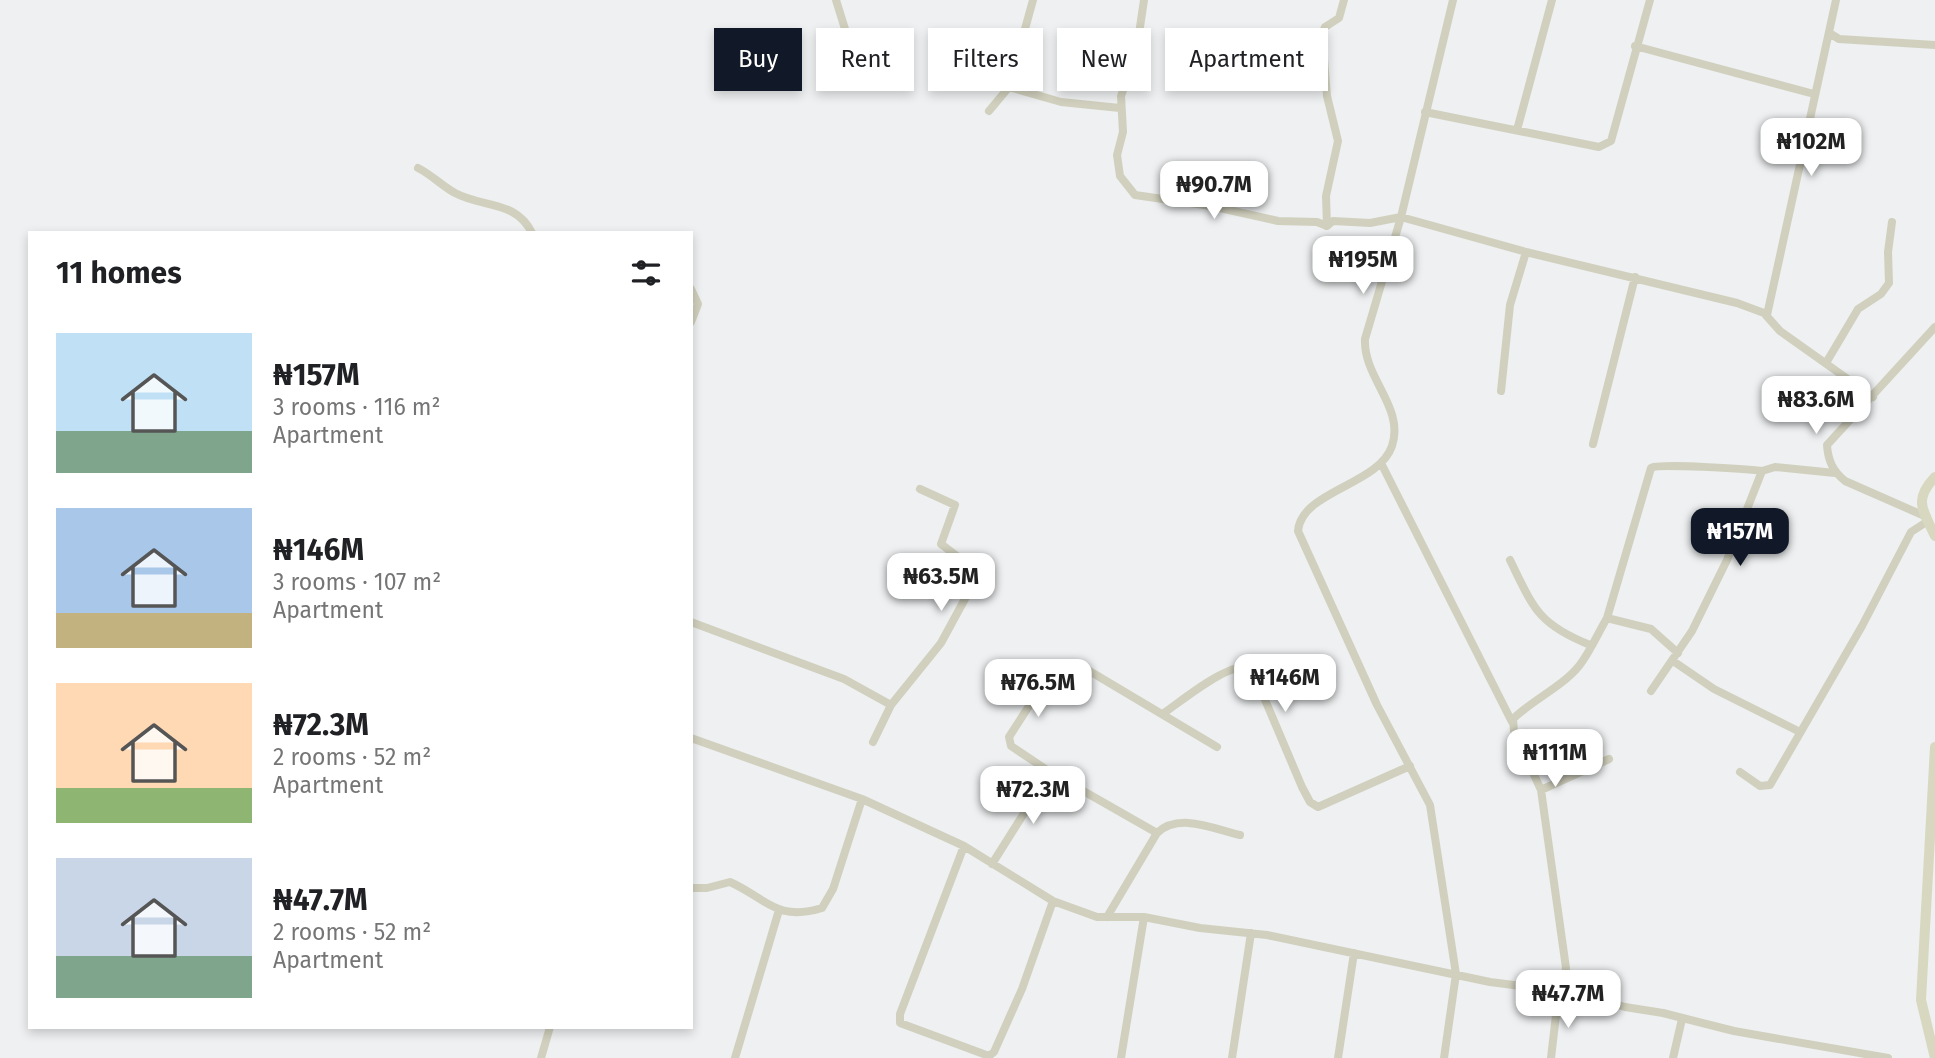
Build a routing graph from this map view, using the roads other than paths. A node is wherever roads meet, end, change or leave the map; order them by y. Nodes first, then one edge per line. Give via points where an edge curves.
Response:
1 (836, 0) edge
2 (1033, 0) edge
3 (1144, 0) edge
4 (1344, 0) edge
5 (1453, 0) edge
6 (1552, 0) edge
7 (1650, 0) edge
8 (1836, 0) edge
9 (845, 28) edge
10 (1025, 28) edge
11 (1831, 34) junction
12 (1636, 46) junction
13 (1935, 46) edge
14 (1006, 91) edge
15 (1023, 91) edge
16 (1814, 93) junction
17 (1120, 108) junction
18 (989, 111) dead end
19 (1426, 112) junction
20 (1517, 130) junction
21 (418, 168) dead end
22 (1401, 217) junction
23 (1892, 222) dead end
24 (1326, 226) junction
25 (531, 231) edge
26 (1526, 252) junction
27 (1635, 277) junction
28 (693, 293) edge
29 (1767, 315) junction
30 (693, 317) edge
31 (1935, 327) edge
32 (1826, 363) junction
33 (1501, 391) dead end
34 (1873, 397) junction
35 (1593, 444) dead end
36 (1382, 464) junction
37 (1762, 471) junction
38 (1835, 472) junction
39 (1935, 477) edge
40 (920, 489) dead end
41 (1928, 519) junction
42 (1935, 536) edge
43 (1510, 560) dead end
44 (1607, 618) junction
45 (693, 623) edge
46 (1590, 645) junction
47 (1676, 657) junction
48 (1651, 691) dead end
49 (891, 705) junction
50 (1164, 713) junction
51 (1512, 722) junction
52 (1800, 732) junction
53 (693, 738) edge
54 (873, 742) dead end
55 (1217, 747) dead end
56 (1935, 747) edge
57 (1609, 759) dead end
58 (1410, 766) junction
59 (1050, 772) junction
60 (1740, 772) dead end
61 (1541, 790) junction
62 (862, 799) junction
63 (1157, 832) junction
64 (1240, 835) dead end
65 (964, 846) junction
66 (1933, 847) edge
67 (992, 864) junction
68 (693, 888) edge
69 (1053, 901) junction
70 (779, 910) junction
71 (1107, 917) junction
72 (1144, 917) junction
73 (1251, 933) junction
74 (1930, 936) edge
75 (1354, 953) junction
76 (1456, 974) junction
77 (1562, 993) junction
78 (1682, 1018) junction
79 (549, 1029) edge
80 (541, 1058) edge
81 (735, 1058) edge
82 (1121, 1058) edge
83 (1232, 1058) edge
84 (1338, 1058) edge
85 (1444, 1058) edge
86 (1551, 1058) edge
87 (1673, 1058) edge
88 (1875, 1058) edge
89 (1888, 1058) edge
90 (1935, 1058) edge

1 - 9 street
2 - 10 street
3 - 17 street via 1136,54
4 - 24 street via 1339,18 1322,34 1327,96 1338,141 1326,196
5 - 19 street
6 - 20 street
7 - 12 street
8 - 11 street
11 - 13 street via 1839,39
11 - 16 street
12 - 16 street
12 - 20 street via 1607,146
14 - 18 street
15 - 17 street via 1061,102
16 - 29 street
17 - 24 street via 1123,132 1117,164 1123,185 1135,195 1278,222
19 - 20 street
19 - 22 street
21 - 25 street via 453,192 513,211
22 - 24 street
22 - 26 street
22 - 36 street via 1365,339 1364,356 1395,416 1392,447
23 - 32 street via 1889,283 1858,309
26 - 27 street
26 - 33 street via 1510,305
27 - 29 street
27 - 35 street
28 - 30 street via 698,304
29 - 32 street via 1780,331
31 - 34 street
32 - 34 street
34 - 38 street via 1827,445
36 - 51 street
36 - 58 street via 1314,508 1298,531 1377,705
37 - 38 street via 1775,467
37 - 44 street via 1665,464 1651,468
37 - 47 street via 1727,560
38 - 41 street via 1845,481
39 - 41 street via 1923,490 1920,503
40 - 49 street via 955,505 941,544 979,573 941,643
41 - 42 street
41 - 52 street via 1911,532
43 - 46 street via 1540,615 1563,635
44 - 46 street
44 - 47 street via 1651,629
45 - 49 street via 844,679
46 - 51 street via 1579,666
47 - 48 street
47 - 52 street via 1714,688
49 - 54 street
50 - 55 street
50 - 58 street via 1239,668 1255,676 1301,787 1318,807
50 - 59 street via 1076,663 1056,664 1009,737 1018,752
51 - 61 street
52 - 60 street via 1770,785 1760,786
53 - 62 street
56 - 66 street
57 - 61 street
58 - 76 street via 1435,825
59 - 63 street
59 - 67 street
61 - 77 street via 1566,968
62 - 65 street
62 - 70 street via 833,889 822,908 804,914
63 - 64 street via 1184,822
63 - 71 street
65 - 67 street
65 - 69 street via 900,1023 989,1056 1022,989
66 - 74 street
67 - 69 street
68 - 70 street via 730,882
69 - 71 street
70 - 81 street
71 - 72 street
72 - 73 street
72 - 82 street
73 - 75 street
73 - 83 street
74 - 90 street via 1921,1000
75 - 76 street
75 - 84 street
76 - 77 street
76 - 85 street
77 - 78 street
77 - 86 street
78 - 87 street
78 - 88 street
79 - 80 street
88 - 89 street

